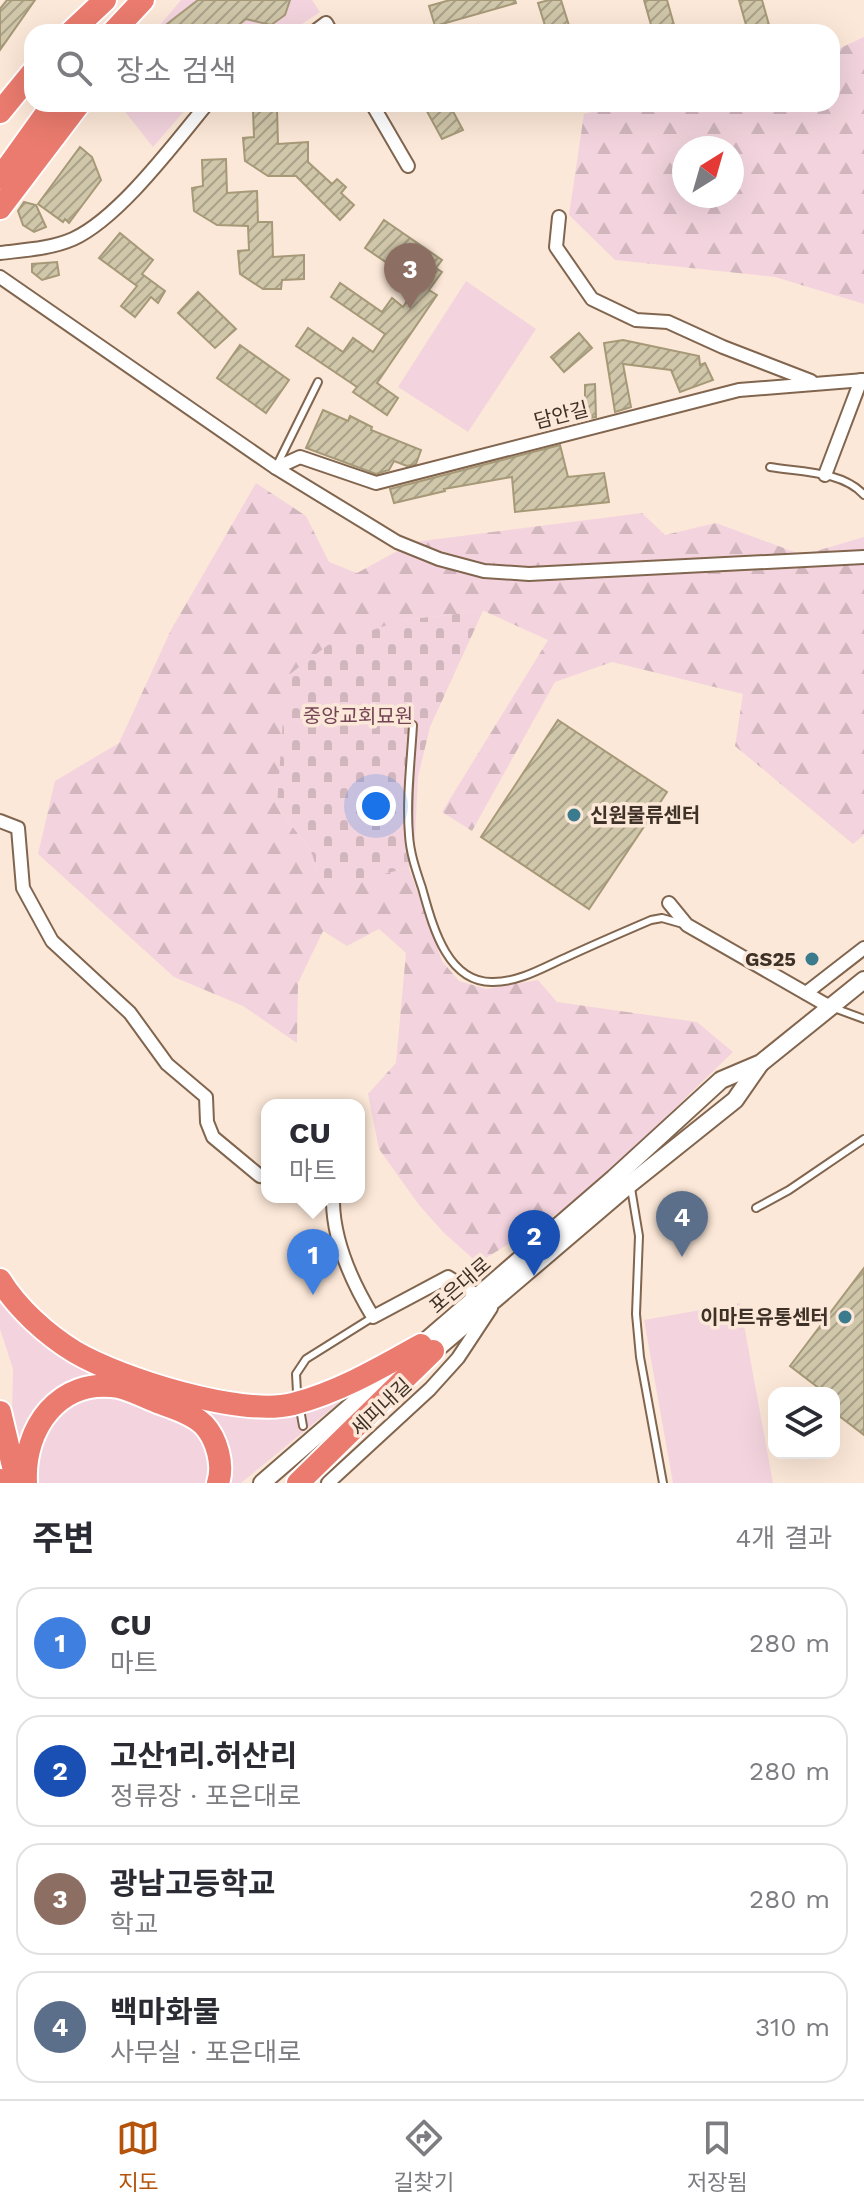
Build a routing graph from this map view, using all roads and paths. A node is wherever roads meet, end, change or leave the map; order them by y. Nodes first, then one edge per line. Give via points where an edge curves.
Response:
1 (105, 0) edge
2 (117, 0) edge
3 (143, 0) edge
4 (153, 0) edge
5 (80, 24) edge
6 (98, 24) edge
7 (120, 24) edge
8 (136, 24) edge
9 (24, 83) edge
10 (0, 112) edge
11 (29, 112) edge
12 (47, 112) edge
13 (73, 112) edge
14 (200, 112) edge
15 (377, 112) edge
16 (0, 152) edge
17 (408, 166) dead end
18 (0, 178) edge
19 (0, 208) edge
20 (559, 217) dead end
21 (0, 253) edge
22 (0, 277) edge
23 (863, 380) edge
24 (318, 382) dead end
25 (814, 382) junction
26 (770, 467) dead end
27 (276, 468) junction
28 (825, 475) junction
29 (864, 495) edge
30 (864, 557) edge
31 (413, 725) dead end
32 (0, 821) edge
33 (669, 903) dead end
34 (687, 925) junction
35 (864, 948) edge
36 (864, 980) edge
37 (806, 993) junction
38 (830, 1007) junction
39 (864, 1019) edge
40 (761, 1063) junction
41 (864, 1139) edge
42 (261, 1176) edge
43 (630, 1184) junction
44 (333, 1203) edge
45 (756, 1208) dead end
46 (0, 1280) edge
47 (478, 1296) junction
48 (499, 1297) junction
49 (373, 1317) junction
50 (427, 1348) junction
51 (297, 1392) dead end
52 (300, 1409) dead end
53 (0, 1412) edge
54 (303, 1426) dead end
55 (306, 1478) edge
56 (17, 1483) edge
57 (26, 1483) edge
58 (218, 1483) edge
59 (262, 1483) edge
60 (278, 1483) edge
61 (317, 1483) edge
62 (328, 1483) edge
63 (663, 1483) edge

1 - 5 highway
2 - 6 highway
3 - 7 highway
4 - 8 highway
9 - 10 highway
11 - 16 highway
12 - 18 highway
13 - 19 highway
14 - 21 street via 149,174 91,229 51,246
15 - 17 street
20 - 25 street via 556,247 592,299 636,320 668,322
22 - 27 street
23 - 25 street, 담안길
23 - 28 street
24 - 27 lane
25 - 27 street, 담안길 via 739,390 376,483 300,457
26 - 28 lane
27 - 30 street via 397,542 484,571 529,574
28 - 29 lane via 856,486
31 - 34 lane via 411,851 440,940 466,975 492,982 517,979 651,920
32 - 42 street via 18,828 23,888 52,941 130,1013 167,1064 206,1097 213,1137
33 - 34 street
34 - 37 street
35 - 37 street
36 - 38 street, 포은대로
37 - 38 street
38 - 39 lane
38 - 40 street, 포은대로
40 - 43 street, 포은대로 via 735,1100
40 - 47 street, 포은대로 via 721,1080
41 - 45 lane
43 - 48 street, 포은대로
43 - 63 lane via 639,1236 640,1357
44 - 49 street via 340,1245
46 - 50 highway via 40,1325 75,1352 214,1402 291,1405
47 - 49 street via 448,1277
47 - 50 street, 포은대로
48 - 50 street, 포은대로
48 - 62 street, 세피내길 via 430,1389
49 - 51 lane via 306,1359 296,1374
50 - 55 highway
50 - 59 street, 포은대로
50 - 60 street, 포은대로
52 - 54 lane
53 - 56 highway
55 - 61 lane
57 - 58 highway via 31,1440 43,1417 65,1395 91,1386 120,1387 203,1424 217,1444

